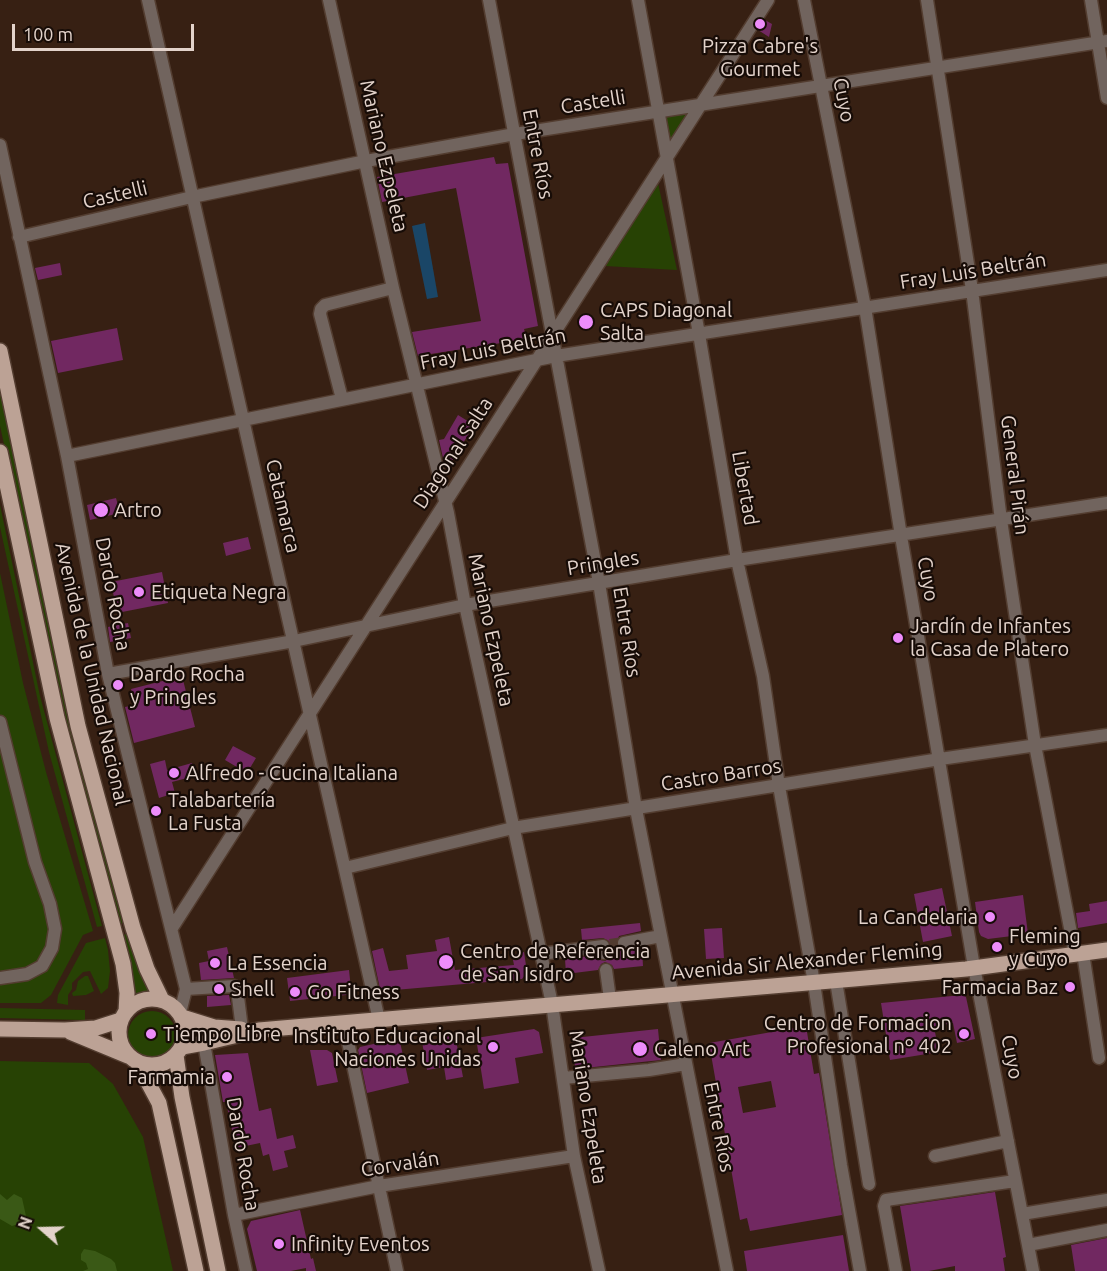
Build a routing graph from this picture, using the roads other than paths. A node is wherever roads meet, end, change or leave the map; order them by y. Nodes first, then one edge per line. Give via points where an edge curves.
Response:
1 (148, 0) edge
2 (329, 0) edge
3 (489, 0) edge
4 (638, 0) edge
5 (768, 0) edge
6 (804, 0) edge
7 (927, 0) edge
8 (1091, 0) edge
9 (1102, 42) edge
10 (939, 68) junction
11 (822, 86) junction
12 (1107, 98) edge
13 (700, 105) junction
14 (658, 112) junction
15 (514, 134) junction
16 (0, 145) edge
17 (666, 159) junction
18 (366, 161) junction
19 (192, 197) junction
20 (19, 237) junction
21 (1107, 270) edge
22 (393, 288) junction
23 (972, 291) junction
24 (866, 307) junction
25 (699, 334) junction
26 (552, 336) junction
27 (0, 351) edge
28 (556, 356) junction
29 (537, 360) junction
30 (418, 384) junction
31 (342, 399) junction
32 (244, 420) junction
33 (0, 452) edge
34 (67, 456) junction
35 (445, 502) junction
36 (1107, 503) edge
37 (1001, 520) junction
38 (901, 536) junction
39 (737, 560) junction
40 (600, 584) junction
41 (465, 605) junction
42 (365, 627) junction
43 (294, 641) junction
44 (108, 674) junction
45 (310, 713) junction
46 (0, 722) edge
47 (1107, 735) edge
48 (1035, 745) junction
49 (940, 759) junction
50 (779, 786) junction
51 (636, 809) junction
52 (513, 828) junction
53 (345, 868) junction
54 (172, 928) junction
55 (661, 936) junction
56 (624, 943) tunnel mouth
57 (606, 948) tunnel mouth
58 (1107, 950) edge
59 (541, 954) junction
60 (1079, 954) junction
61 (974, 967) junction
62 (606, 970) dead end
63 (0, 978) edge
64 (836, 981) junction
65 (814, 983) junction
66 (186, 989) junction
67 (672, 994) junction
68 (610, 999) junction
69 (162, 1000) junction
70 (552, 1004) junction
71 (181, 1015) junction
72 (123, 1016) junction
73 (379, 1020) junction
74 (344, 1023) junction
75 (0, 1029) edge
76 (242, 1029) junction
77 (65, 1030) junction
78 (259, 1030) junction
79 (204, 1044) junction
80 (179, 1051) junction
81 (1099, 1058) dead end
82 (133, 1059) junction
83 (686, 1064) junction
84 (563, 1078) junction
85 (1008, 1141) junction
86 (574, 1156) junction
87 (935, 1156) dead end
88 (1015, 1181) junction
89 (869, 1184) dead end
90 (379, 1186) junction
91 (1107, 1200) edge
92 (1022, 1214) junction
93 (234, 1215) junction
94 (1107, 1230) edge
95 (1028, 1245) junction
96 (196, 1271) edge
97 (218, 1271) edge
98 (246, 1271) edge
99 (397, 1271) edge
100 (599, 1271) edge
101 (727, 1271) edge
102 (860, 1271) edge
103 (896, 1271) edge
104 (1033, 1271) edge

1 - 19 street, Catamarca
2 - 18 street, Mariano Ezpeleta
3 - 15 street, Entre Ríos
4 - 14 street, Libertad
5 - 13 street, Diagonal Salta
6 - 11 street, Cuyo
7 - 10 street, General Pirán
8 - 9 street
9 - 10 street, Castelli
9 - 12 street
10 - 11 street, Castelli
10 - 23 street, General Pirán
11 - 13 street, Castelli
11 - 24 street, Cuyo
13 - 14 street, Castelli
13 - 17 street, Diagonal Salta
14 - 15 street, Castelli
14 - 17 street, Libertad
15 - 18 street, Castelli
15 - 26 street, Entre Ríos
16 - 20 street, Dardo Rocha
17 - 25 street, Libertad
17 - 26 street, Diagonal Salta
18 - 19 street, Castelli
18 - 22 street, Mariano Ezpeleta
19 - 20 street, Castelli
19 - 32 street, Catamarca
20 - 34 street, Dardo Rocha
21 - 23 street, Fray Luis Beltrán
22 - 30 street, Mariano Ezpeleta
22 - 31 street via 321,309
23 - 24 street, Fray Luis Beltrán
23 - 37 street, General Pirán
24 - 25 street, Fray Luis Beltrán
24 - 38 street, Cuyo
25 - 28 street, Fray Luis Beltrán
25 - 39 street, Libertad
26 - 28 street, Entre Ríos
26 - 29 street, Diagonal Salta
27 - 69 main road, Avenida de la Unidad Nacional via 78,726 133,928
28 - 29 street, Fray Luis Beltrán
28 - 40 street, Entre Ríos
29 - 30 street, Fray Luis Beltrán
29 - 35 street, Diagonal Salta
30 - 31 street, Fray Luis Beltrán
30 - 35 street, Mariano Ezpeleta
31 - 32 street, Fray Luis Beltrán
32 - 34 street, Fray Luis Beltrán
32 - 43 street, Catamarca
33 - 72 main road, Avenida de la Unidad Nacional via 60,730 123,964 127,993
34 - 44 street, Dardo Rocha
35 - 41 street, Mariano Ezpeleta
35 - 42 street, Diagonal Salta
36 - 37 street, Pringles
37 - 38 street, Pringles
37 - 48 street, General Pirán
38 - 39 street, Pringles
38 - 49 street, Cuyo
39 - 40 street, Pringles
39 - 50 street, Libertad via 763,676
40 - 41 street, Pringles
40 - 51 street, Entre Ríos
41 - 42 street, Pringles
41 - 52 street, Mariano Ezpeleta
42 - 43 street, Pringles
42 - 45 street, Diagonal Salta
43 - 44 street, Pringles
43 - 45 street, Catamarca
44 - 54 street, Dardo Rocha
45 - 53 street, Catamarca
45 - 54 street, Diagonal Salta
46 - 63 street via 34,862 55,929 52,948 42,966 27,974
47 - 48 street, Castro Barros
48 - 49 street, Castro Barros
48 - 60 street, General Pirán
49 - 50 street, Castro Barros
49 - 61 street, Cuyo
50 - 51 street, Castro Barros
50 - 65 street, Libertad
51 - 52 street, Castro Barros
51 - 55 street, Entre Ríos
52 - 53 street, Castro Barros
52 - 59 street, Mariano Ezpeleta
53 - 73 street, Catamarca
54 - 66 street, Dardo Rocha
55 - 56 street
55 - 67 street, Entre Ríos
57 - 59 street
58 - 60 main road, Avenida Sir Alexander Fleming
59 - 70 street, Mariano Ezpeleta
60 - 61 main road, Avenida Sir Alexander Fleming
60 - 81 street, General Pirán
61 - 64 main road, Avenida Sir Alexander Fleming
61 - 85 street, Cuyo
62 - 68 street
64 - 65 main road, Avenida Sir Alexander Fleming
64 - 89 street
65 - 67 main road, Avenida Sir Alexander Fleming
65 - 102 street, Libertad
66 - 71 street, Dardo Rocha
66 - 76 street via 234,986
67 - 68 main road, Avenida Sir Alexander Fleming
67 - 83 street, Entre Ríos
68 - 70 main road, Avenida Sir Alexander Fleming
69 - 71 main road
69 - 72 main road via 140,1001
70 - 73 main road, Avenida Sir Alexander Fleming
70 - 84 street, Mariano Ezpeleta
71 - 76 main road, Avenida Sir Alexander Fleming via 214,1027
71 - 80 main road via 185,1035
72 - 77 main road via 96,1028
72 - 82 main road via 120,1040
73 - 74 main road, Avenida Sir Alexander Fleming
74 - 78 main road, Avenida Sir Alexander Fleming
74 - 90 street
75 - 77 main road
76 - 78 main road, Avenida Sir Alexander Fleming
77 - 82 main road
78 - 79 main road, Avenida Sir Alexander Fleming
79 - 80 main road, Avenida Sir Alexander Fleming
79 - 93 street, Dardo Rocha
80 - 82 main road via 159,1065
80 - 97 main road via 182,1097
82 - 96 main road via 159,1103
83 - 84 street
83 - 101 street, Entre Ríos
84 - 86 street, Mariano Ezpeleta
85 - 87 street
85 - 88 street, Cuyo
86 - 90 street, Corvalán
86 - 100 street, Mariano Ezpeleta
88 - 92 street, Cuyo
88 - 103 street via 886,1200
90 - 93 street, Corvalán
90 - 99 street
91 - 92 street
92 - 95 street, Cuyo
93 - 98 street, Dardo Rocha
94 - 95 street
95 - 104 street, Cuyo

